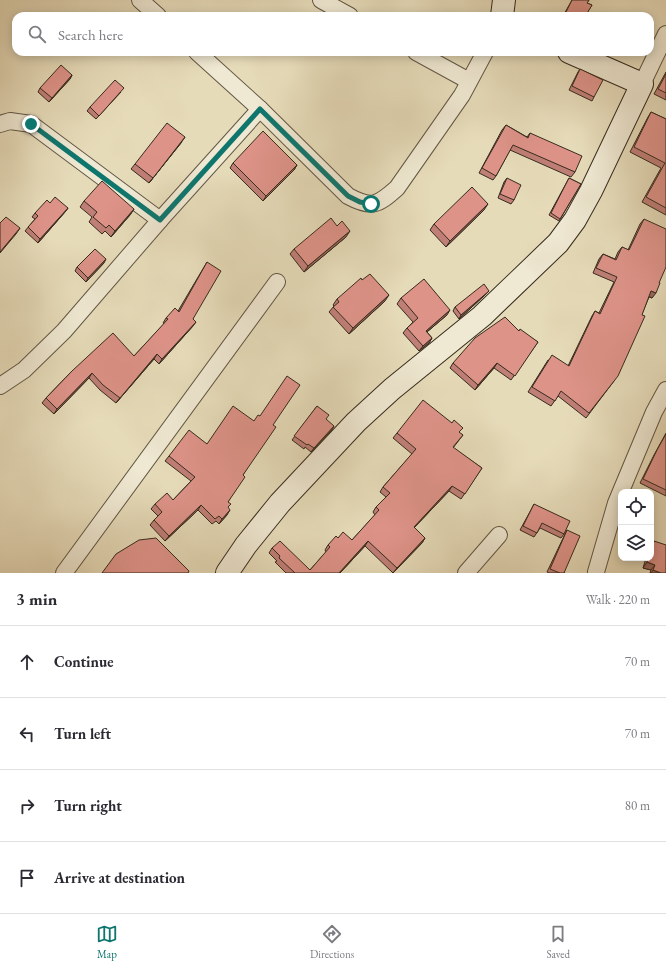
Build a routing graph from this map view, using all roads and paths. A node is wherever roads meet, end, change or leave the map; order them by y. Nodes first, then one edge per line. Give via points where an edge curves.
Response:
1 (140, 0) edge
2 (321, 0) edge
3 (504, 0) edge
4 (154, 12) edge
5 (343, 12) edge
6 (502, 12) edge
7 (666, 34) edge
8 (201, 56) edge
9 (423, 56) edge
10 (483, 56) edge
11 (579, 56) edge
12 (469, 81) junction
13 (642, 84) junction
14 (260, 109) junction
15 (0, 124) edge
16 (160, 220) junction
17 (277, 282) dead end
18 (0, 386) edge
19 (666, 390) edge
20 (498, 534) dead end
21 (64, 573) edge
22 (227, 573) edge
23 (466, 573) edge
24 (596, 573) edge

1 - 4 street
2 - 5 street
3 - 6 street
7 - 13 street
8 - 14 street
9 - 12 street
10 - 12 street
11 - 13 street
12 - 14 street via 462,96 397,188 383,200 371,204 348,196
13 - 22 street via 591,191 575,220 558,243 482,316 392,389 356,422 280,503
14 - 16 street
15 - 16 street via 10,121 31,124
16 - 18 street via 64,331 24,370
17 - 21 street
19 - 24 street via 654,412 616,503
20 - 23 street

